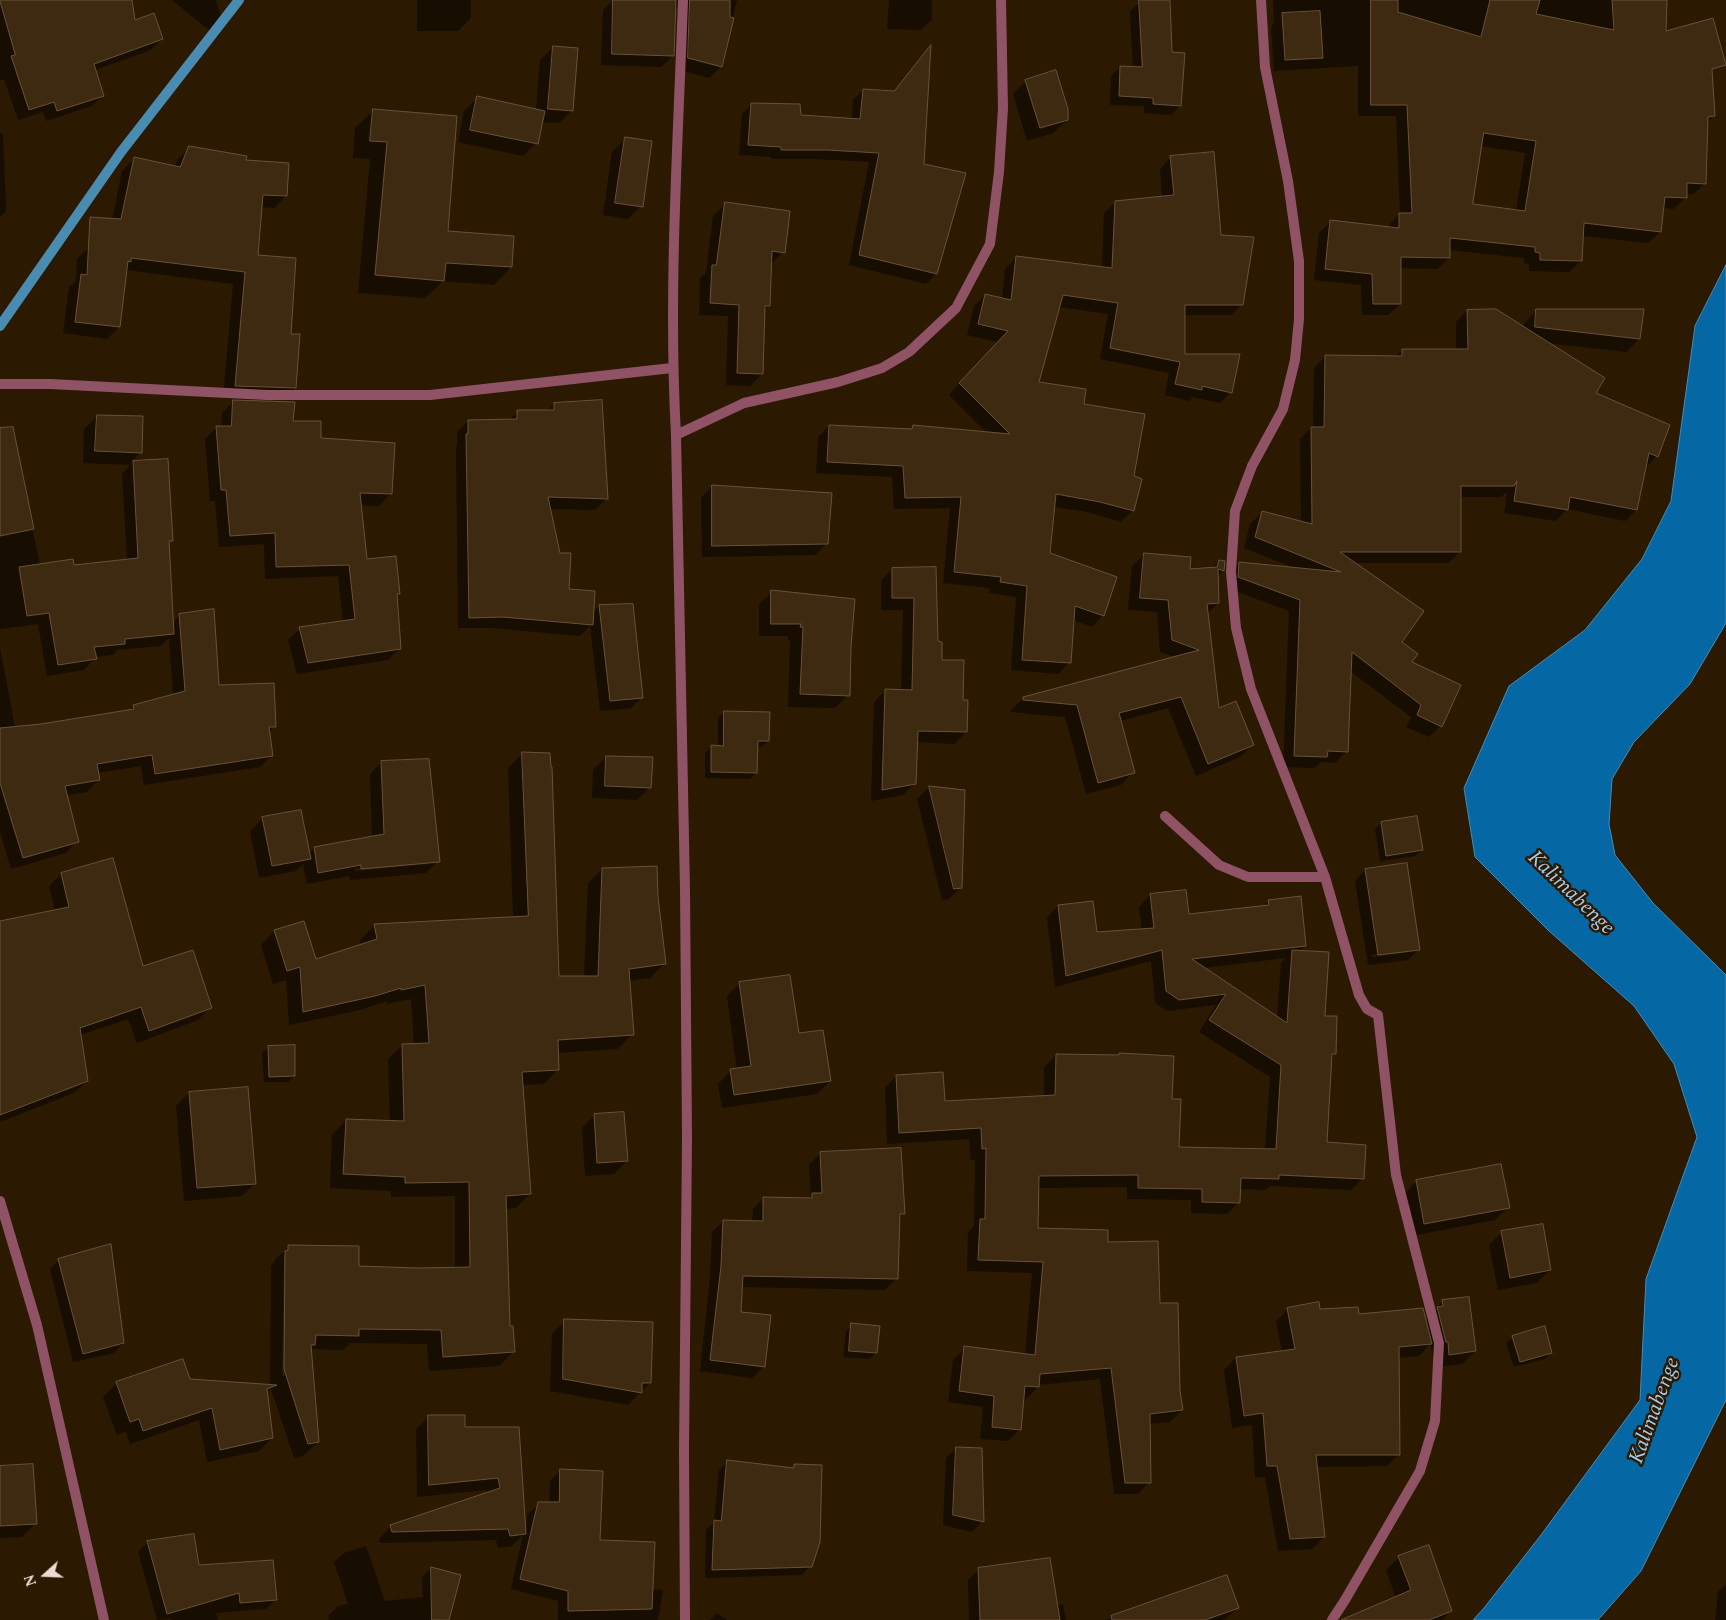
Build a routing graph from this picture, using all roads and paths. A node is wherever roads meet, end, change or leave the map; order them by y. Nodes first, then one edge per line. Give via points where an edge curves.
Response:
1 (683, 0) edge
2 (1001, 0) edge
3 (1261, 0) edge
4 (672, 368) junction
5 (0, 384) edge
6 (676, 435) junction
7 (1166, 816) dead end
8 (1325, 877) junction
9 (0, 1201) edge
10 (104, 1620) edge
11 (685, 1620) edge
12 (1332, 1620) edge

1 - 4 street
2 - 6 street via 1003,108 990,244 956,308 908,352 882,368 838,382 744,402
3 - 8 street via 1266,67 1288,181 1299,261 1299,319 1295,360 1283,409 1252,466 1236,511 1231,572 1236,628 1251,689
4 - 5 street via 430,394 267,395
4 - 6 street
6 - 11 street via 687,1138
7 - 8 street via 1219,865 1248,877
8 - 12 street via 1359,995 1367,1009 1378,1015 1396,1175 1439,1344 1436,1421 1420,1471
9 - 10 street via 37,1326

